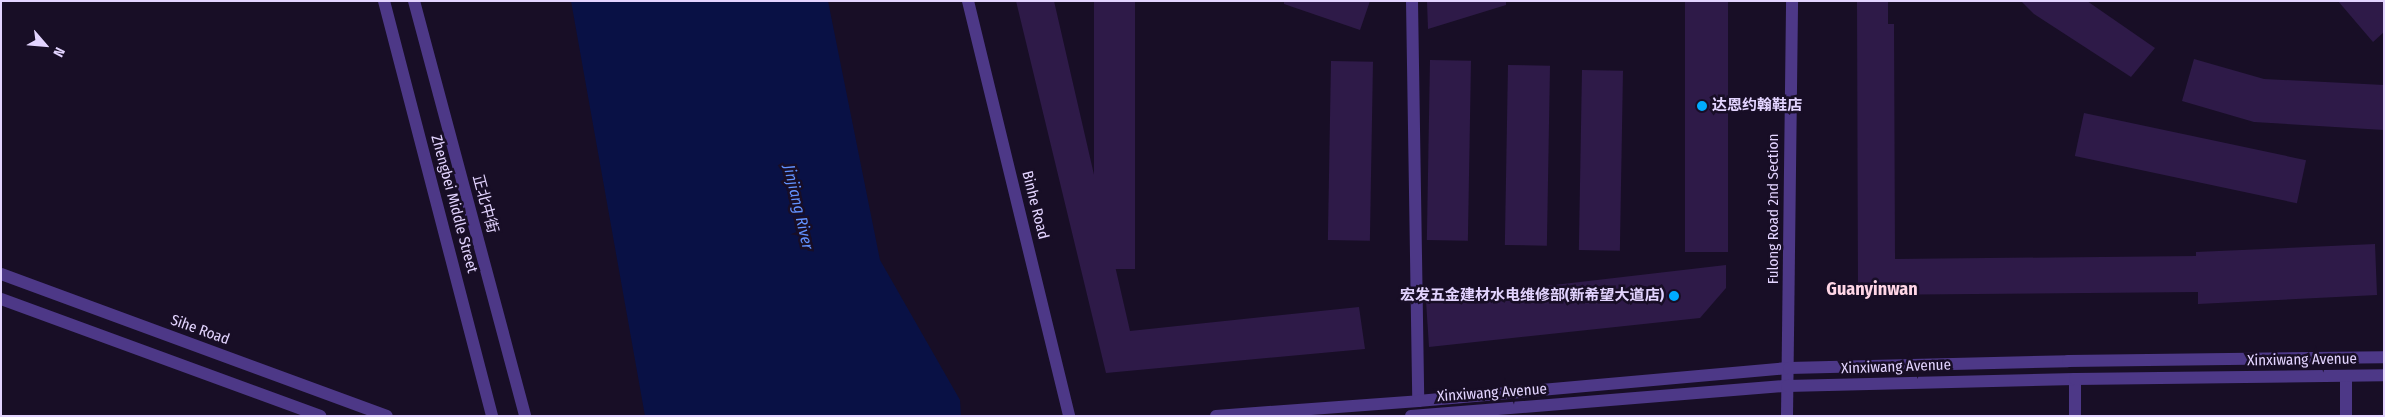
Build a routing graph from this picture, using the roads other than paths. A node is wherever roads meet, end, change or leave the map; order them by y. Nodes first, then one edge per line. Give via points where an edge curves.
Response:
1 (384, 1) edge
2 (414, 1) edge
3 (968, 1) edge
4 (1412, 1) edge
5 (1792, 1) edge
6 (1, 274) edge
7 (1, 299) edge
8 (2384, 357) edge
9 (1789, 368) junction
10 (2384, 374) edge
11 (2346, 376) junction
12 (2075, 378) junction
13 (1788, 386) junction
14 (1418, 401) junction
15 (320, 416) edge
16 (387, 416) edge
17 (492, 416) edge
18 (525, 416) edge
19 (1069, 416) edge
20 (1216, 416) edge
21 (1411, 416) edge
22 (1787, 416) edge
23 (2075, 416) edge
24 (2346, 416) edge

1 - 17 street, Zhengbei Middle Street
2 - 18 street, 正北中街
3 - 19 street, Binhe Road
4 - 14 street
5 - 9 street, Fulong Road 2nd Section
6 - 16 street, Sihe Road
7 - 15 street
8 - 9 street
9 - 13 street, Fulong Road 2nd Section
9 - 14 street
10 - 11 street, Xinxiwang Avenue
11 - 12 street, Xinxiwang Avenue
11 - 24 street
12 - 13 street, Xinxiwang Avenue
12 - 23 street
13 - 21 street, Xinxiwang Avenue
13 - 22 street, Fulong Road 2nd Section
14 - 20 street

